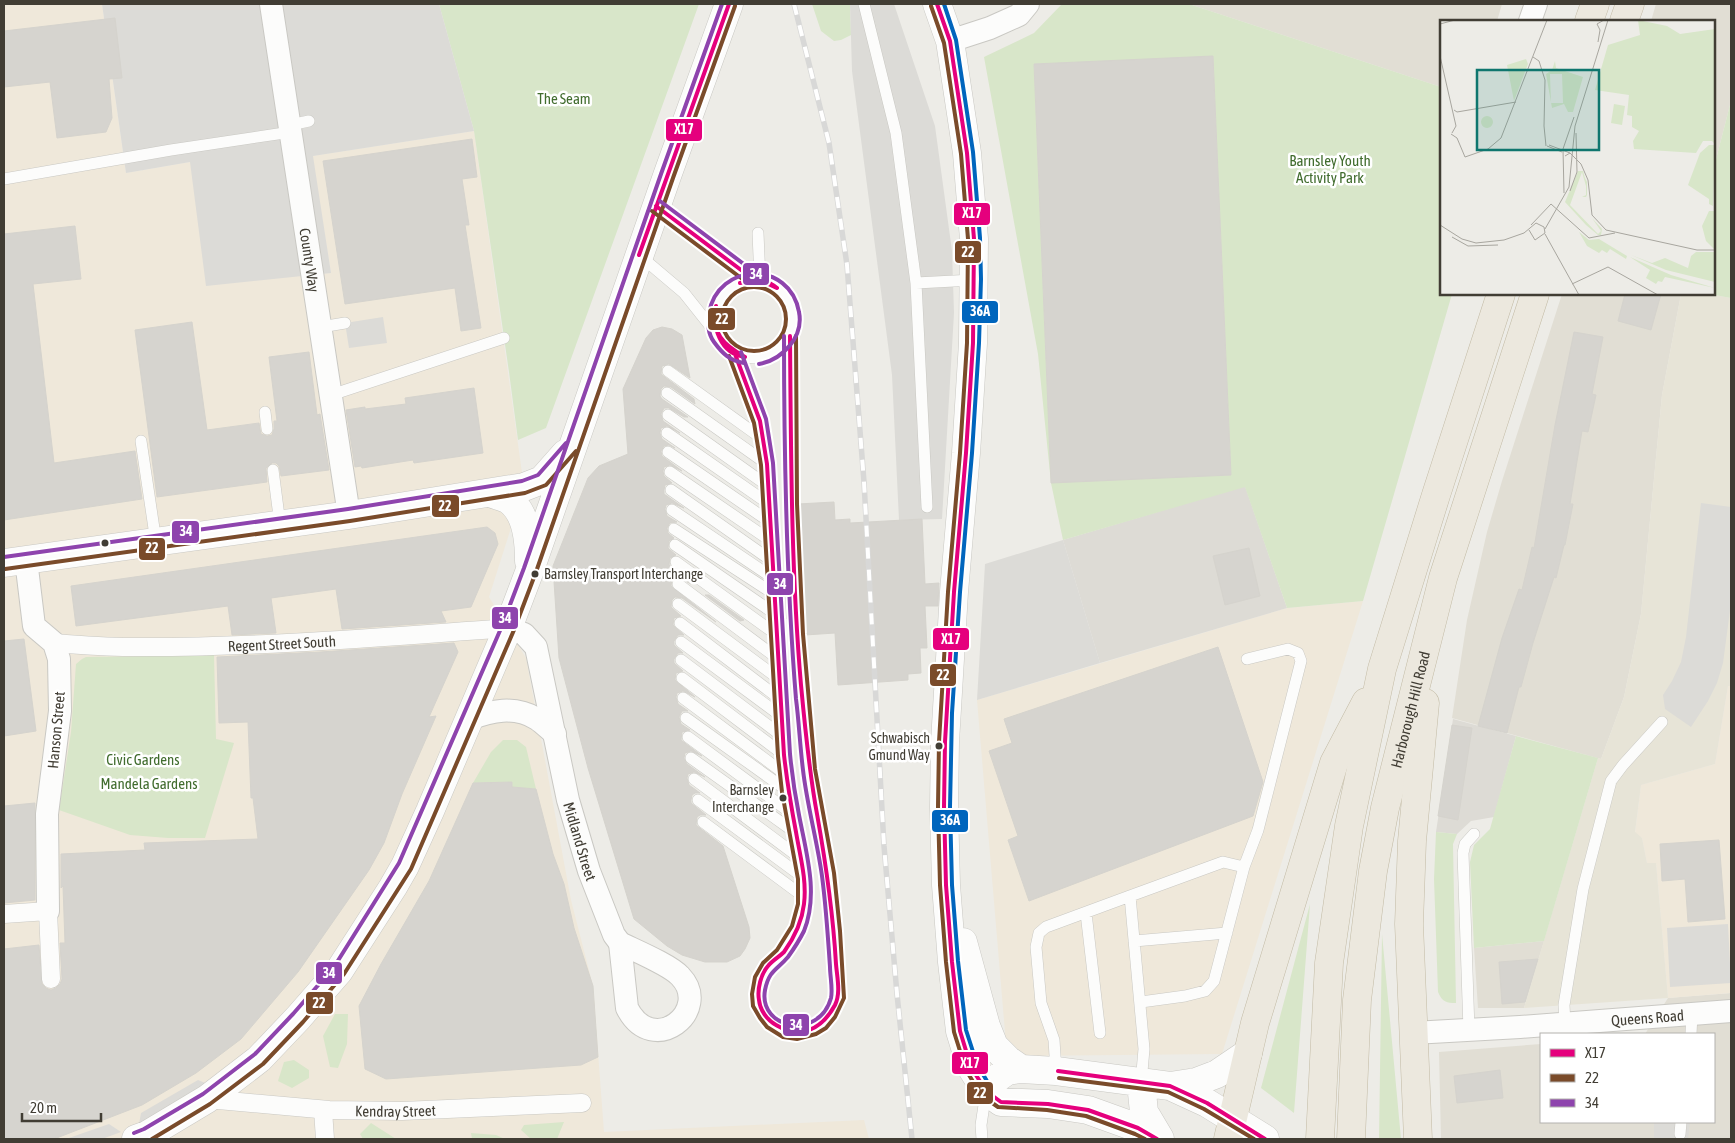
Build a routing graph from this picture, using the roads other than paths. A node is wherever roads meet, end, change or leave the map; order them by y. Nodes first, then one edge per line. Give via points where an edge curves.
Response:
1 (271, 4) edge
2 (729, 4) edge
3 (864, 4) edge
4 (937, 4) edge
5 (1028, 4) edge
6 (1536, 4) edge
7 (1595, 4) edge
8 (1630, 4) edge
9 (1530, 20) edge
10 (1589, 20) edge
11 (1624, 20) edge
12 (950, 42) junction
13 (297, 126) junction
14 (4, 179) edge
15 (656, 206) junction
16 (758, 233) dead end
17 (639, 255) junction
18 (757, 280) junction
19 (975, 280) junction
20 (916, 282) junction
21 (1501, 295) edge
22 (1535, 295) edge
23 (345, 323) dead end
24 (321, 327) junction
25 (717, 335) junction
26 (790, 336) junction
27 (504, 338) dead end
28 (735, 354) junction
29 (668, 371) dead end
30 (667, 393) dead end
31 (331, 395) junction
32 (265, 412) dead end
33 (668, 416) dead end
34 (267, 428) dead end
35 (667, 433) dead end
36 (764, 440) junction
37 (140, 441) dead end
38 (571, 447) junction
39 (668, 452) dead end
40 (767, 464) junction
41 (273, 470) dead end
42 (670, 472) dead end
43 (768, 486) junction
44 (671, 490) dead end
45 (491, 494) junction
46 (769, 504) junction
47 (927, 507) dead end
48 (672, 510) dead end
49 (349, 515) junction
50 (770, 522) junction
51 (280, 524) junction
52 (674, 529) dead end
53 (771, 540) junction
54 (156, 542) junction
55 (675, 545) dead end
56 (15, 561) edge
57 (772, 561) junction
58 (676, 562) dead end
59 (530, 570) junction
60 (773, 578) junction
61 (678, 584) dead end
62 (774, 594) junction
63 (678, 604) dead end
64 (775, 614) junction
65 (1433, 617) junction
66 (680, 623) dead end
67 (508, 628) junction
68 (777, 635) junction
69 (681, 642) dead end
70 (54, 643) junction
71 (777, 658) junction
72 (1247, 659) dead end
73 (681, 660) dead end
74 (1382, 669) junction
75 (682, 678) dead end
76 (779, 679) junction
77 (683, 698) dead end
78 (780, 699) junction
79 (781, 716) junction
80 (686, 718) dead end
81 (468, 719) junction
82 (1662, 722) dead end
83 (555, 734) junction
84 (782, 736) junction
85 (688, 737) dead end
86 (784, 755) junction
87 (691, 758) dead end
88 (785, 774) junction
89 (694, 779) dead end
90 (788, 791) junction
91 (698, 800) dead end
92 (791, 813) junction
93 (703, 822) dead end
94 (796, 833) junction
95 (1474, 834) dead end
96 (800, 858) junction
97 (1244, 866) junction
98 (804, 878) junction
99 (946, 885) junction
100 (1130, 896) junction
101 (804, 897) junction
102 (48, 910) junction
103 (1086, 913) junction
104 (4, 914) edge
105 (1227, 933) junction
106 (1134, 941) junction
107 (620, 943) dead end
108 (51, 978) dead end
109 (1141, 1002) junction
110 (1731, 1011) edge
111 (1565, 1024) junction
112 (1692, 1024) edge
113 (1469, 1030) junction
114 (1100, 1033) dead end
115 (1413, 1034) junction
116 (1248, 1053) junction
117 (1021, 1069) junction
118 (1056, 1071) junction
119 (1142, 1083) junction
120 (1170, 1086) junction
121 (986, 1090) junction
122 (208, 1099) junction
123 (582, 1103) dead end
124 (326, 1110) junction
125 (1681, 1123) edge
126 (1230, 1128) edge
127 (1680, 1134) dead end
128 (144, 1138) edge
129 (325, 1139) edge
130 (982, 1139) edge
131 (1158, 1139) edge
132 (1265, 1139) edge
133 (1320, 1139) edge
134 (1351, 1139) edge
135 (1418, 1139) edge

1 - 13 street, County Way
2 - 15 street
3 - 20 lane via 896,134
4 - 12 street
5 - 12 street via 1019,15
6 - 9 street
7 - 10 highway
8 - 11 highway
12 - 19 street via 967,153
13 - 14 lane
13 - 24 street, County Way
15 - 17 street
15 - 18 lane
16 - 18 lane
17 - 25 lane via 684,292
17 - 38 street
18 - 25 lane via 740,282 720,298 715,310
18 - 26 lane via 771,284 789,300 793,312
19 - 20 lane
19 - 99 street via 946,723
20 - 47 lane
21 - 74 highway
22 - 65 highway, Harborough Hill Road
23 - 24 lane
24 - 31 street, County Way
25 - 28 lane
26 - 28 lane via 783,346 760,358
26 - 101 lane via 791,504 797,634 809,770 828,874 838,998 822,1023 796,1033 771,1022 759,1003 758,993 760,979 768,966 782,954 798,929
27 - 31 lane
28 - 36 lane
29 - 36 lane
30 - 40 lane
31 - 49 street, County Way
32 - 34 lane
33 - 43 lane
35 - 46 lane
36 - 40 lane
37 - 54 lane
38 - 45 street via 542,480
38 - 59 street
39 - 50 lane
40 - 43 lane
41 - 51 lane
42 - 53 lane
43 - 46 lane
44 - 57 lane
45 - 49 street
45 - 59 street via 510,501 522,516 528,537
46 - 50 lane
48 - 60 lane
49 - 51 street
50 - 53 lane
51 - 54 street
52 - 62 lane
53 - 57 lane
54 - 56 street
55 - 64 lane
56 - 70 street via 34,626
57 - 60 lane
58 - 68 lane
59 - 67 street
60 - 62 lane
61 - 71 lane
62 - 64 lane
63 - 76 lane
64 - 68 lane
65 - 115 highway via 1412,841 1408,924
65 - 134 highway, Harborough Hill Road via 1387,799 1373,871 1357,1000
66 - 78 lane
67 - 70 street, Regent Street South via 185,646
67 - 81 street
67 - 83 street, Midland Street via 524,634 536,647
68 - 71 lane
69 - 79 lane
70 - 102 street, Hanson Street via 59,659 60,711 47,814
71 - 76 lane
72 - 97 lane via 1288,649 1298,652 1301,661 1258,830
73 - 84 lane
74 - 116 highway via 1334,763
74 - 133 highway via 1349,826 1329,963
75 - 86 lane
76 - 78 lane
77 - 88 lane
78 - 79 lane
79 - 84 lane
80 - 90 lane
81 - 83 street via 490,711 514,710 537,719
81 - 122 street via 405,866 339,971 259,1059
82 - 111 lane via 1611,781 1583,889 1564,1005
83 - 107 street, Midland Street via 568,800 589,871
84 - 86 lane
85 - 92 lane
86 - 88 lane
87 - 94 lane
88 - 90 lane
89 - 96 lane
90 - 92 lane
91 - 98 lane
92 - 94 lane
93 - 101 lane
94 - 96 lane
95 - 113 lane via 1462,853
96 - 98 lane
97 - 100 lane via 1223,862
97 - 105 lane
98 - 101 lane
99 - 117 street via 994,1046
99 - 121 street via 960,1031 971,1067
100 - 103 lane
100 - 106 lane
102 - 104 street
102 - 108 street
103 - 114 lane
103 - 118 lane via 1046,927 1039,933 1036,947 1040,1003 1054,1040
105 - 106 lane
105 - 109 lane via 1214,981 1205,991
106 - 109 lane
109 - 119 lane
110 - 112 street, Queens Road
111 - 112 street, Queens Road
111 - 113 street, Queens Road
113 - 115 street, Queens Road
115 - 135 highway
116 - 120 street via 1217,1074 1196,1082
116 - 126 highway
117 - 118 street
117 - 121 street via 1006,1071
118 - 119 street
119 - 120 street
119 - 131 street via 1144,1112
120 - 126 street via 1207,1103
121 - 130 lane
121 - 131 street via 1001,1102 1088,1110 1138,1128
122 - 124 street, Kendray Street
122 - 128 street
123 - 124 street, Kendray Street via 420,1111
124 - 129 street
125 - 127 lane
126 - 132 street

